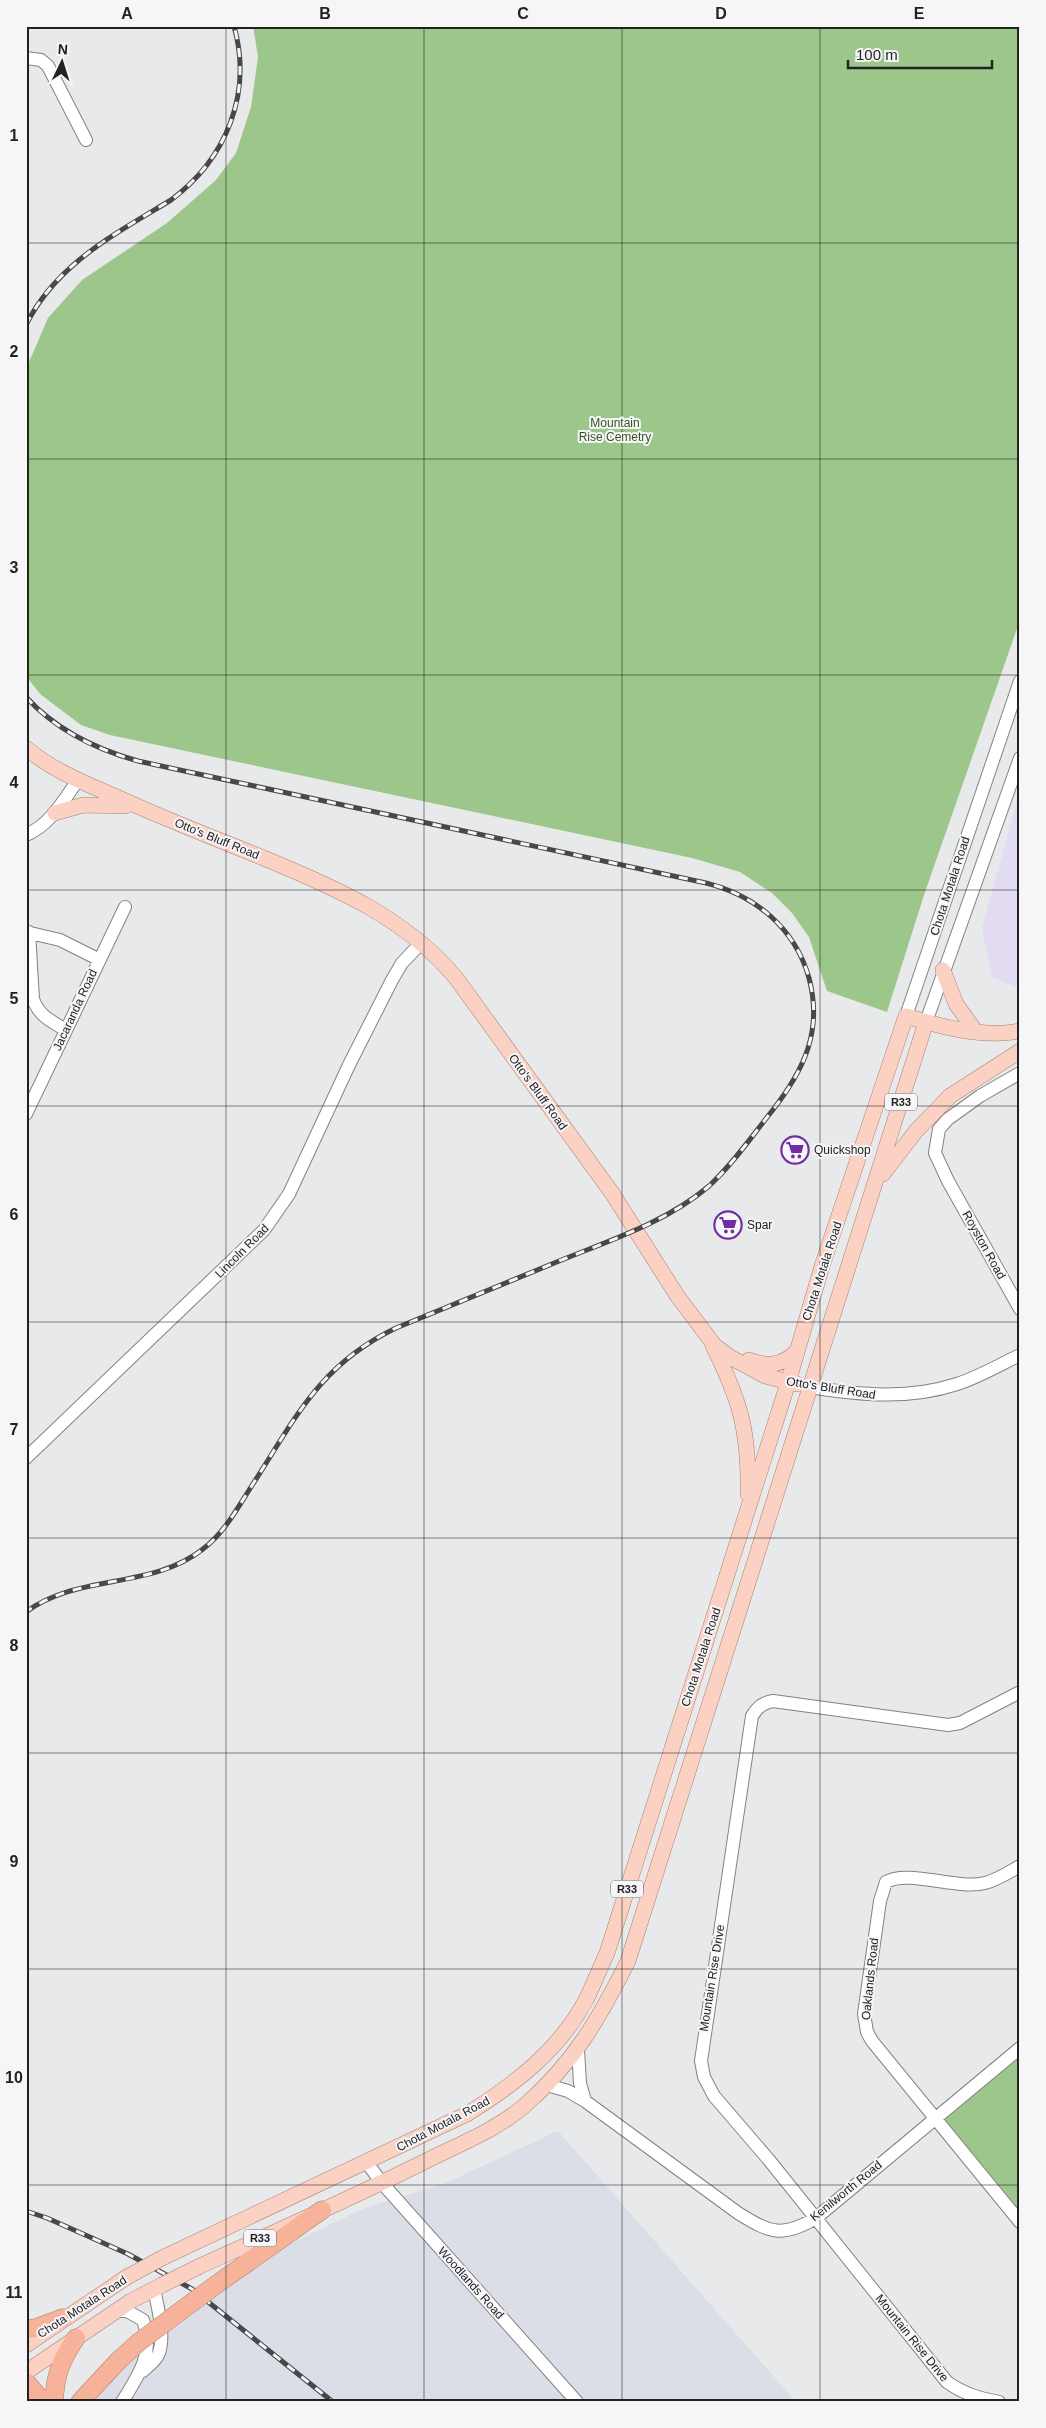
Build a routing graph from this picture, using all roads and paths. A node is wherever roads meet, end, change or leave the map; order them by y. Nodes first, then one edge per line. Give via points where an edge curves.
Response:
1 (26, 58) edge
2 (86, 140) dead end
3 (1020, 681) edge
4 (26, 748) edge
5 (1020, 758) edge
6 (78, 780) junction
7 (142, 808) junction
8 (55, 813) junction
9 (26, 835) edge
10 (125, 907) dead end
11 (28, 932) edge
12 (421, 943) junction
13 (98, 959) junction
14 (943, 970) junction
15 (906, 1016) junction
16 (926, 1022) junction
17 (66, 1030) junction
18 (1020, 1031) edge
19 (976, 1032) junction
20 (1020, 1051) edge
21 (1020, 1073) edge
22 (26, 1114) edge
23 (876, 1182) junction
24 (1020, 1310) edge
25 (712, 1342) junction
26 (797, 1351) junction
27 (1019, 1356) edge
28 (788, 1383) junction
29 (810, 1387) junction
30 (26, 1458) edge
31 (748, 1511) junction
32 (1020, 1692) edge
33 (1020, 1866) edge
34 (1020, 2048) edge
35 (578, 2050) junction
36 (547, 2085) junction
37 (585, 2101) junction
38 (935, 2116) junction
39 (367, 2163) junction
40 (382, 2183) junction
41 (322, 2210) junction
42 (816, 2218) junction
43 (1020, 2222) edge
44 (158, 2287) junction
45 (117, 2311) junction
46 (64, 2318) junction
47 (26, 2329) edge
48 (76, 2338) junction
49 (26, 2345) edge
50 (26, 2372) edge
51 (141, 2373) junction
52 (26, 2382) edge
53 (81, 2400) edge
54 (43, 2402) edge
55 (54, 2402) edge
56 (122, 2402) edge
57 (576, 2402) edge
58 (999, 2402) edge

1 - 2 street via 41,60 48,66
3 - 15 street, Chota Motala Road
4 - 6 main road, Otto's Bluff Road
5 - 14 street, Chota Motala Road
6 - 7 main road, Otto's Bluff Road
6 - 8 street
7 - 8 main road via 98,804
7 - 12 main road, Otto's Bluff Road via 321,881 360,900
8 - 9 street
10 - 13 street, Jacaranda Road
11 - 13 street via 60,940
11 - 17 street via 36,1009
12 - 25 main road, Otto's Bluff Road via 456,978 612,1193 678,1297
12 - 30 street, Lincoln Road via 402,963 392,980 289,1194 264,1230
13 - 17 street, Jacaranda Road
14 - 16 street, Chota Motala Road
14 - 19 main road via 956,1004
15 - 16 main road
15 - 26 main road, Chota Motala Road / R33 via 822,1266
16 - 19 main road
16 - 23 main road, Chota Motala Road / R33
17 - 22 street, Jacaranda Road
18 - 19 main road
20 - 23 main road via 950,1096 916,1131
21 - 24 street, Royston Road via 948,1119 939,1129 936,1142 936,1152 948,1181
23 - 29 main road, Chota Motala Road / R33
25 - 26 main road via 736,1356 764,1365 783,1362
25 - 28 main road, Otto's Bluff Road via 746,1366
25 - 31 main road via 742,1411 749,1469
26 - 28 main road, Chota Motala Road / R33
27 - 29 street, Otto's Bluff Road via 958,1384 923,1393 873,1395
28 - 29 main road, Otto's Bluff Road
28 - 31 main road, Chota Motala Road / R33
29 - 35 main road, Chota Motala Road / R33 via 628,1961 600,2016
31 - 39 main road, Chota Motala Road / R33 via 607,1952 586,2000 541,2060 507,2089 467,2114
32 - 42 street, Mountain Rise Drive via 960,1723 948,1725 773,1701 763,1703 752,1716 701,2061 704,2077 714,2096
33 - 38 street, Oaklands Road via 984,1883 960,1885 900,1878 886,1882 882,1888 864,2023 872,2041
34 - 38 street, Kenilworth Road
35 - 36 main road, Chota Motala Road / R33
35 - 37 street via 580,2084
36 - 37 street, Kenilworth Road via 568,2091
36 - 40 main road, Chota Motala Road / R33 via 490,2129
37 - 42 street, Kenilworth Road via 674,2168 761,2227 786,2232
38 - 42 street, Kenilworth Road
38 - 43 street, Oaklands Road
39 - 40 street, Woodlands Road
39 - 46 main road, Chota Motala Road / R33, bridge via 162,2258
40 - 41 main road, Chota Motala Road / R33
40 - 57 street, Woodlands Road
41 - 44 main road, Chota Motala Road / R33, bridge
41 - 53 highway, bridge via 139,2342
42 - 58 street, Mountain Rise Drive via 947,2382 973,2397
44 - 45 main road, Chota Motala Road / R33
44 - 51 street via 160,2345 156,2359
45 - 48 main road, Chota Motala Road / R33
45 - 51 street via 134,2314 143,2320 147,2352
46 - 47 highway
46 - 49 main road, Chota Motala Road / R33
48 - 50 main road, Chota Motala Road / R33
48 - 55 highway via 62,2358
51 - 56 street
52 - 54 highway

